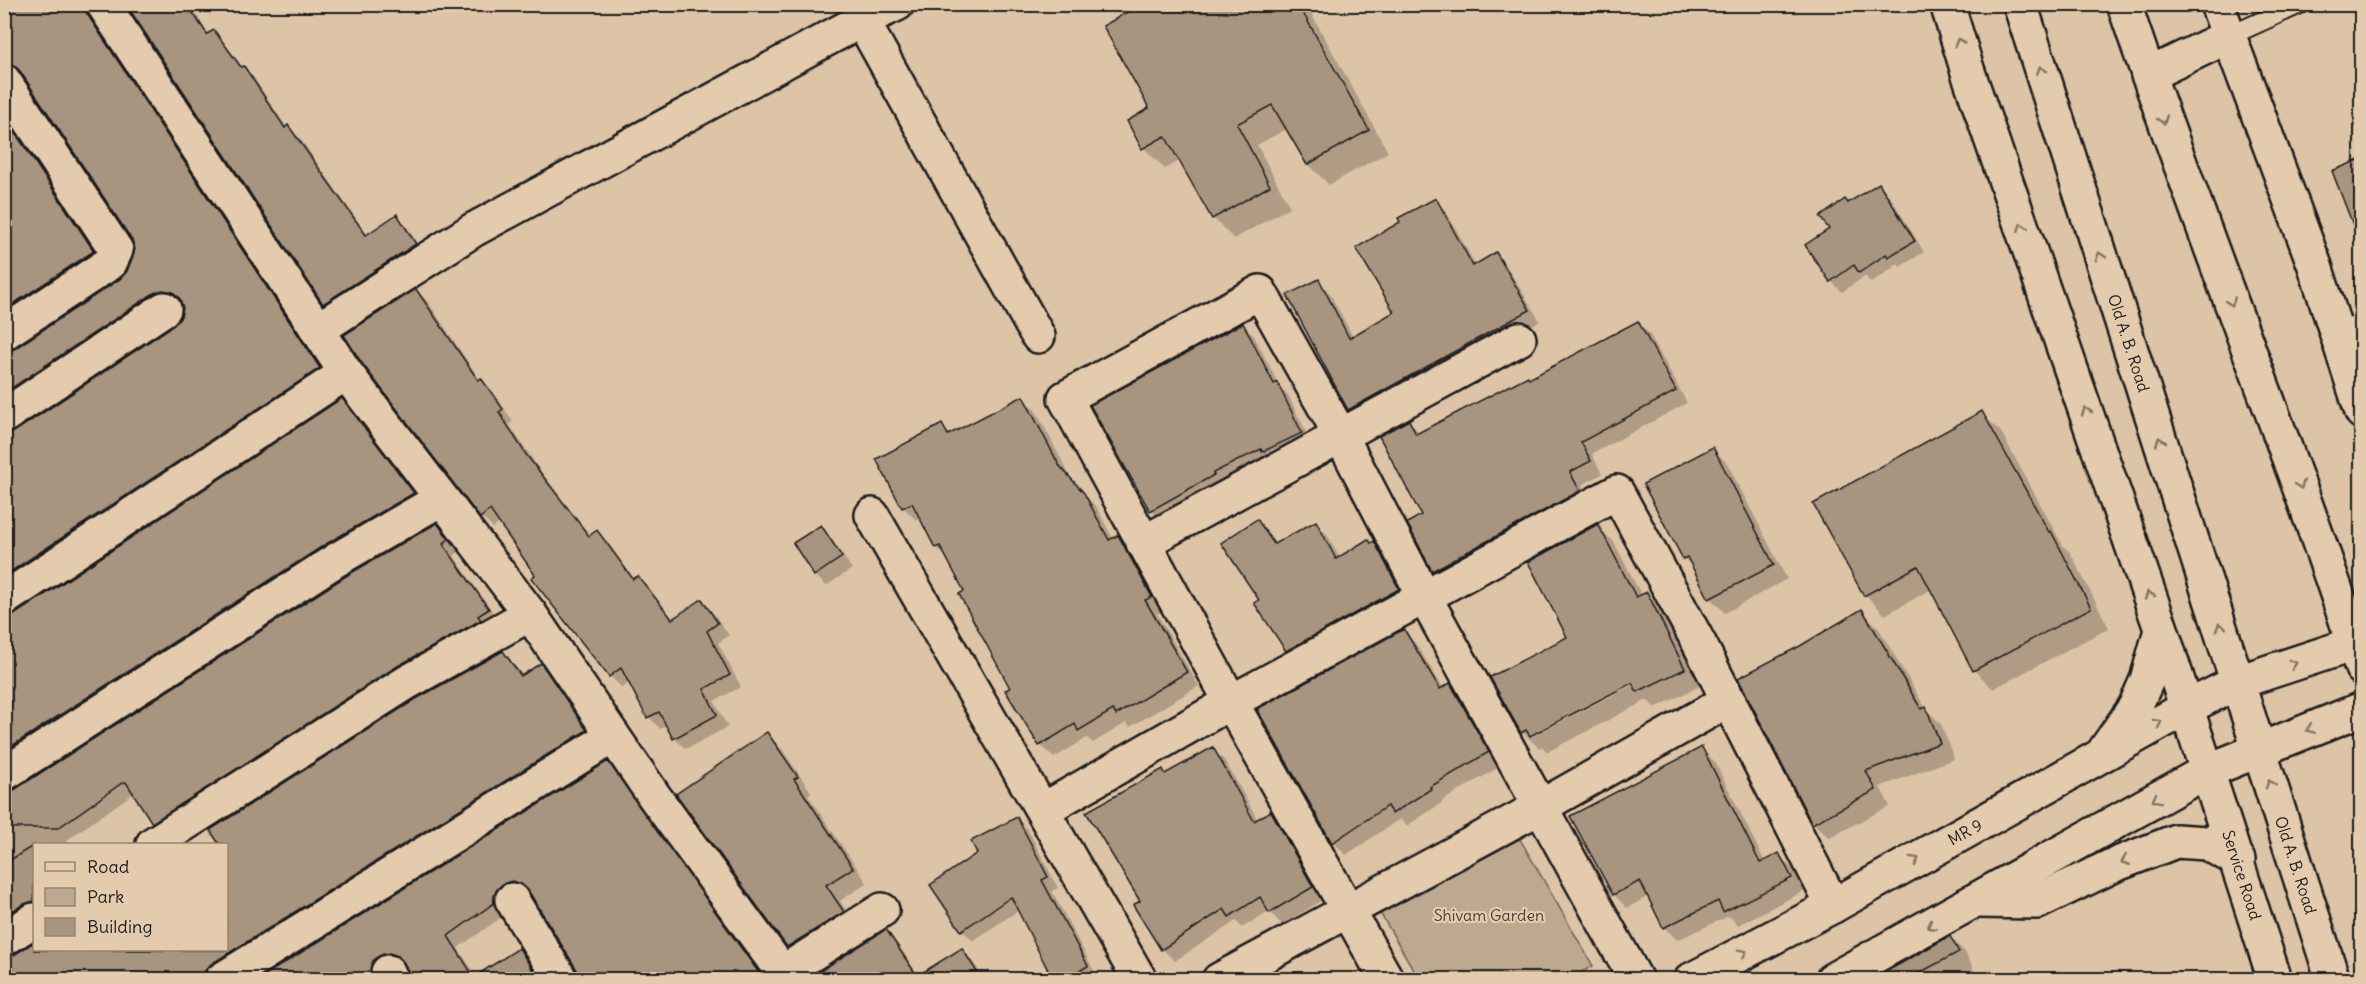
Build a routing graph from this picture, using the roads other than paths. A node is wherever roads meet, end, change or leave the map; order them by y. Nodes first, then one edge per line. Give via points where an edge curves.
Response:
1 (103, 4) edge
2 (897, 4) edge
3 (1947, 4) edge
4 (2019, 4) edge
5 (2124, 4) edge
6 (2217, 4) edge
7 (2300, 4) edge
8 (862, 20) junction
9 (2229, 36) junction
10 (2148, 75) junction
11 (4, 81) edge
12 (164, 309) dead end
13 (2349, 328) edge
14 (317, 330) junction
15 (4, 333) edge
16 (1038, 336) dead end
17 (1520, 339) dead end
18 (346, 373) junction
19 (2361, 412) edge
20 (4, 416) edge
21 (1341, 436) junction
22 (441, 499) junction
23 (872, 515) dead end
24 (1143, 543) junction
25 (1425, 598) junction
26 (4, 599) edge
27 (530, 614) junction
28 (2161, 630) junction
29 (2359, 650) edge
30 (2238, 682) junction
31 (1729, 700) junction
32 (1231, 702) junction
33 (2186, 708) junction
34 (2361, 709) edge
35 (613, 736) junction
36 (2259, 749) junction
37 (2100, 756) junction
38 (2207, 771) junction
39 (4, 774) edge
40 (1542, 806) junction
41 (1043, 810) junction
42 (155, 843) edge
43 (2238, 860) junction
44 (512, 900) dead end
45 (1975, 901) junction
46 (1833, 906) junction
47 (1349, 908) junction
48 (882, 910) dead end
49 (33, 921) edge
50 (4, 939) edge
51 (1869, 971) edge
52 (785, 976) edge
53 (221, 980) edge
54 (561, 980) edge
55 (1140, 980) edge
56 (1219, 980) edge
57 (1388, 980) edge
58 (1636, 980) edge
59 (1691, 980) edge
60 (1832, 980) edge
61 (2275, 980) edge
62 (2333, 980) edge

1 - 14 street
2 - 8 street
28 -> 3 street, Service Road
30 -> 4 street, Old A. B. Road
5 - 10 street
6 - 9 street
7 - 9 lane
8 - 14 street via 473,230
8 - 16 street
9 - 10 street
9 - 13 street via 2315,266
10 -> 29 street
11 - 15 street via 116,250 110,262
12 - 20 street
13 - 19 street
14 - 18 street
17 - 21 street
18 - 22 street
18 - 26 street
21 - 24 street
21 - 24 street via 1260,292 1065,398
21 - 25 street
22 - 27 street
22 - 39 street via 336,560
23 - 41 street
24 - 32 street
25 - 31 street via 1617,492
25 - 32 street
25 - 40 street
27 - 35 street
27 - 42 street via 406,683
28 - 33 street, Service Road
28 - 37 street via 2135,707
30 -> 29 street, MR 9
30 - 33 street, MR 9
30 - 36 street, Old A. B. Road
31 - 40 street
31 - 46 street
32 - 41 street
32 - 47 street
37 -> 33 street, MR 9
33 - 38 street, Service Road
34 -> 36 street
35 - 52 street
35 - 53 street
36 - 38 street
62 -> 36 street, Old A. B. Road
46 -> 37 street, MR 9
38 - 43 street, Service Road
38 -> 45 street
40 - 47 street
40 - 58 street
41 - 55 street
43 -> 45 street via 2206,843 2176,841 2037,902
43 - 61 street, Service Road
44 - 54 street
45 -> 51 street
59 -> 46 street, MR 9
47 - 56 street
47 - 57 street
48 - 52 street
49 - 50 street
51 - 60 street

